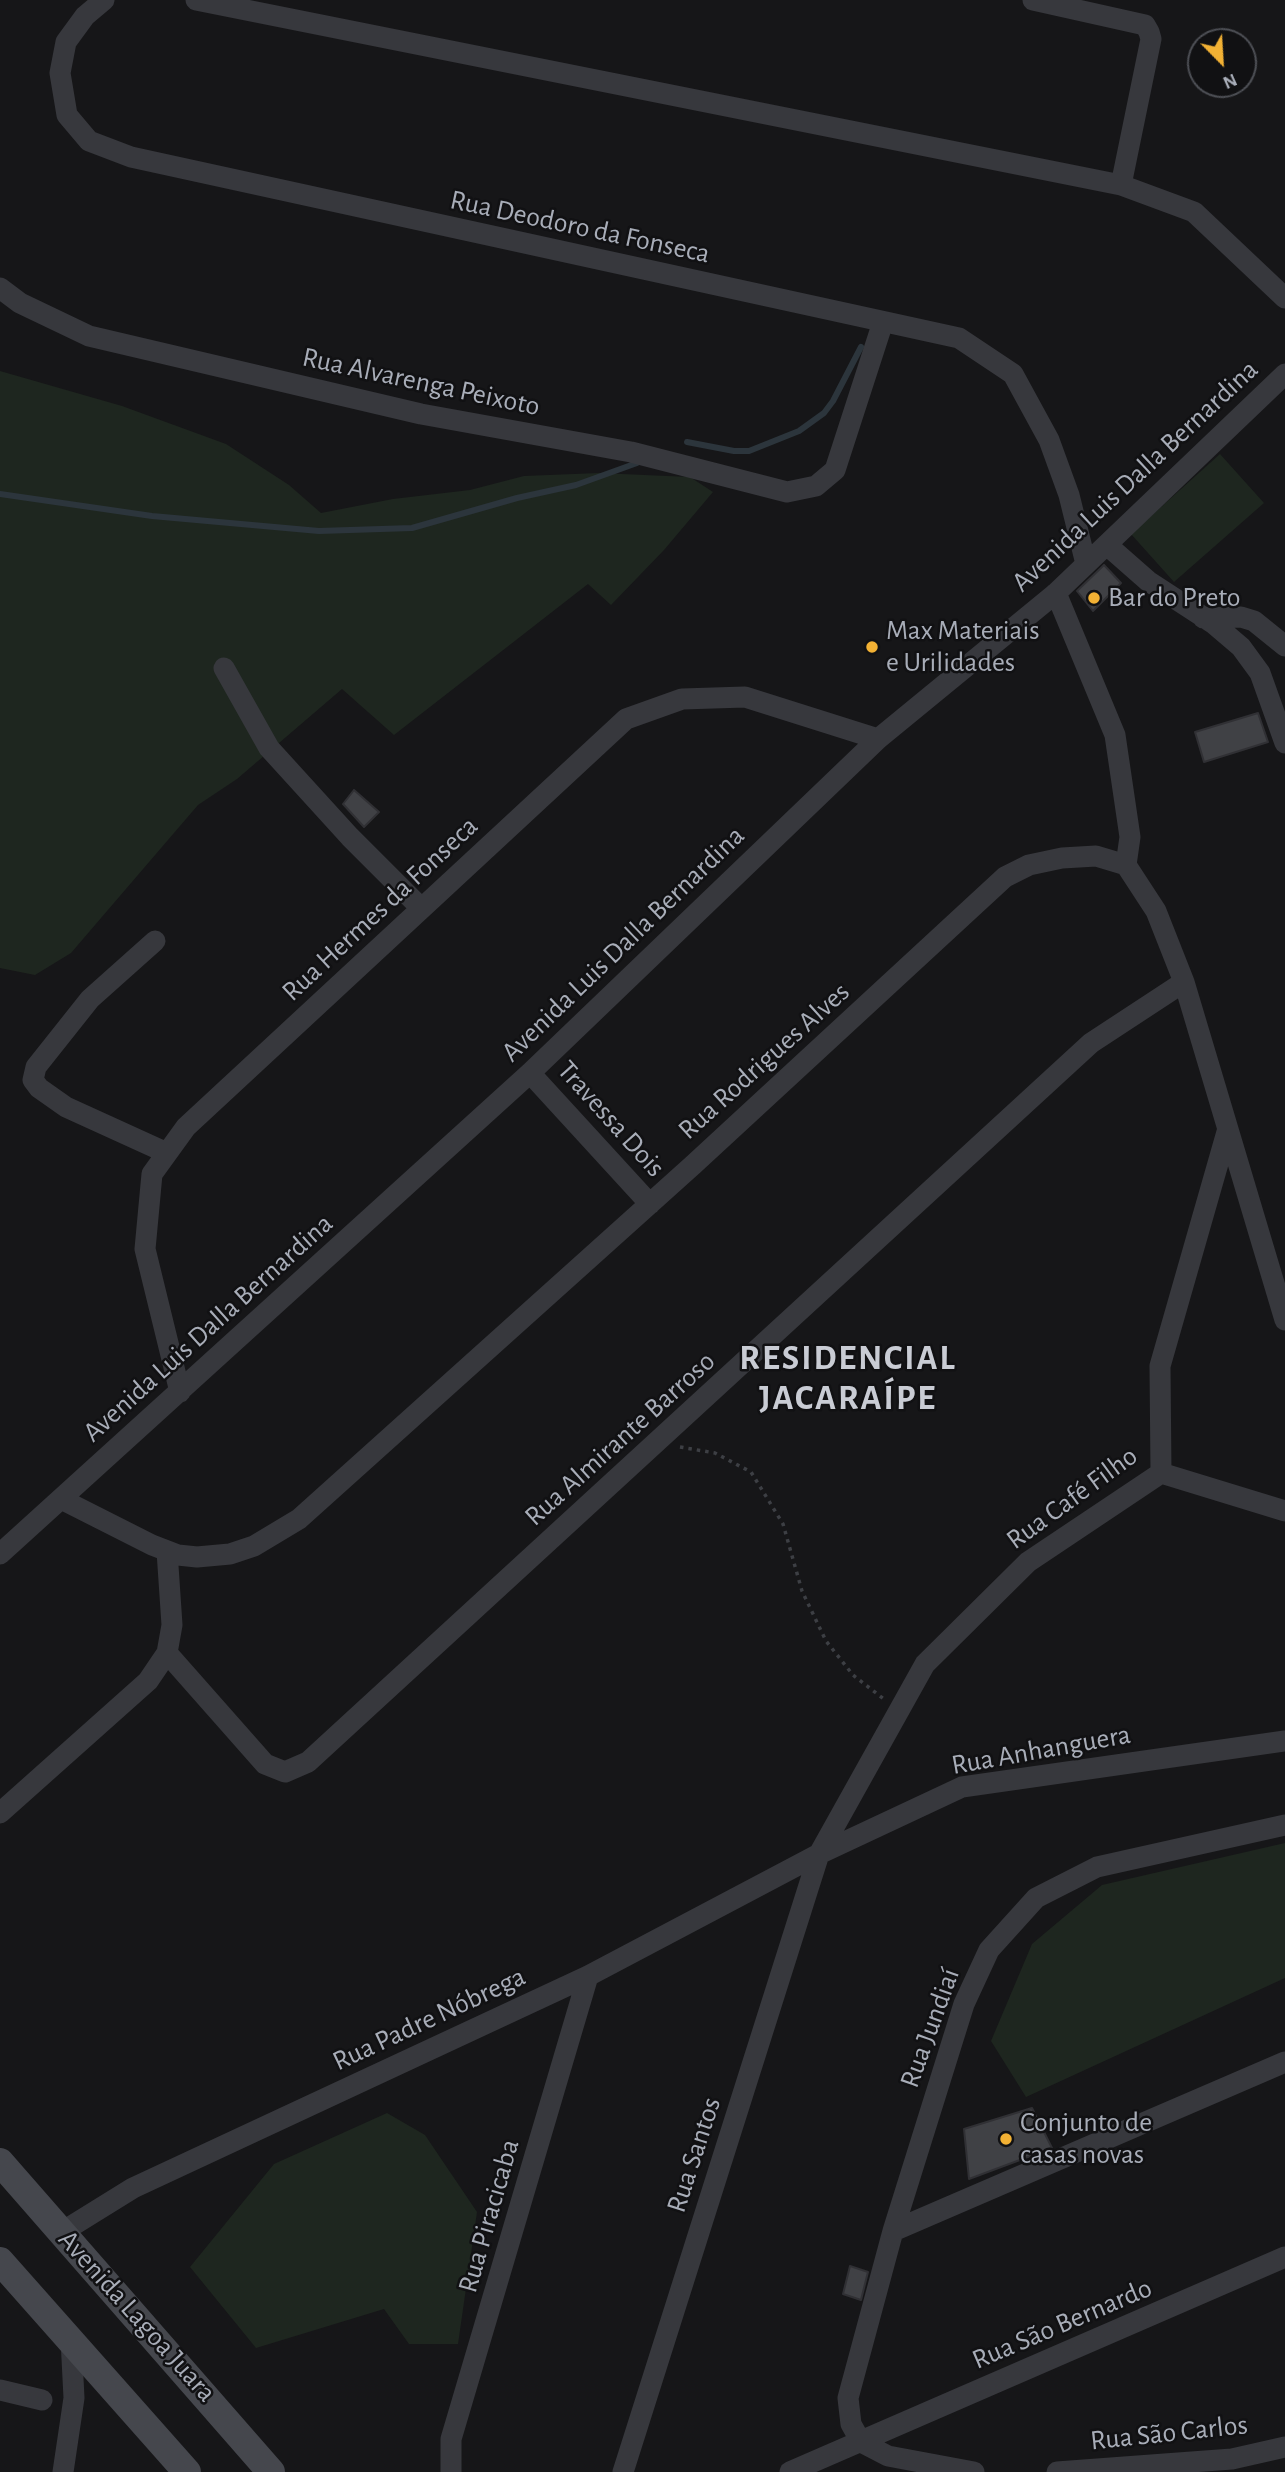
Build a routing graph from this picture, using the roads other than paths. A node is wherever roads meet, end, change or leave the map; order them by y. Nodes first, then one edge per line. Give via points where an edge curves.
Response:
1 (104, 0) edge
2 (196, 0) edge
3 (1033, 0) edge
4 (218, 2) edge
5 (1121, 185) junction
6 (0, 288) edge
7 (1285, 298) edge
8 (883, 322) junction
9 (1285, 374) edge
10 (1107, 545) junction
11 (1086, 565) junction
12 (1056, 593) junction
13 (1203, 618) junction
14 (1285, 646) edge
15 (224, 668) dead end
16 (878, 739) junction
17 (1285, 743) edge
18 (1126, 865) junction
19 (421, 908) junction
20 (155, 940) dead end
21 (1184, 982) junction
22 (530, 1073) junction
23 (1227, 1132) junction
24 (167, 1153) junction
25 (650, 1204) junction
26 (1285, 1320) edge
27 (180, 1392) junction
28 (1161, 1473) junction
29 (61, 1499) junction
30 (1285, 1511) edge
31 (167, 1551) junction
32 (0, 1554) edge
33 (167, 1653) junction
34 (1285, 1741) edge
35 (0, 1813) edge
36 (1285, 1825) edge
37 (819, 1854) junction
38 (588, 1976) junction
39 (1285, 2062) edge
40 (0, 2162) edge
41 (893, 2231) junction
42 (62, 2232) junction
43 (1285, 2257) edge
44 (0, 2261) edge
45 (71, 2338) junction
46 (0, 2390) edge
47 (42, 2400) dead end
48 (861, 2442) junction
49 (1285, 2446) edge
50 (64, 2466) edge
51 (187, 2472) edge
52 (271, 2472) edge
53 (451, 2472) edge
54 (623, 2472) edge
55 (790, 2472) edge
56 (974, 2472) edge
57 (1057, 2472) edge

1 - 8 street, Rua Deodoro da Fonseca via 66,42 60,73 67,116 89,141 131,157
2 - 4 street
3 - 5 street via 1145,24 1149,32
4 - 5 street
5 - 7 street via 1194,212
6 - 8 street, Rua Alvarenga Peixoto via 89,337 421,414 631,452 788,492 816,486 835,470
8 - 11 street, Rua Deodoro da Fonseca via 959,338 1013,374 1049,440 1069,495
9 - 10 street, Avenida Luis Dalla Bernardina
10 - 11 street, Avenida Luis Dalla Bernardina
10 - 13 street via 1148,581
11 - 12 street, Avenida Luis Dalla Bernardina
12 - 16 street, Avenida Luis Dalla Bernardina
12 - 18 street via 1115,735 1130,837
13 - 14 street via 1254,621
13 - 17 street via 1241,647 1260,673
15 - 19 street via 268,748
16 - 19 street, Rua Hermes da Fonseca via 745,696 682,699 626,719
16 - 22 street, Avenida Luis Dalla Bernardina
18 - 21 street via 1156,911
18 - 25 street, Rua Rodrigues Alves via 1096,856 1062,858 1029,865 1005,877
19 - 24 street, Rua Hermes da Fonseca via 186,1127
20 - 24 street via 90,999 36,1067 33,1080 66,1107
21 - 23 street
21 - 33 street, Rua Almirante Barroso via 1091,1043 308,1762 285,1772 265,1764
22 - 25 street, Travessa Dois
22 - 27 street, Avenida Luis Dalla Bernardina
23 - 26 street
23 - 28 street, Rua Café Filho via 1160,1366
24 - 27 street, Rua Hermes da Fonseca via 152,1174 145,1249
25 - 31 street, Rua Rodrigues Alves via 299,1519 254,1546 230,1554 197,1557
27 - 29 street, Avenida Luis Dalla Bernardina
28 - 30 street
28 - 37 street, Rua Café Filho via 1028,1562 925,1664
29 - 31 street, Rua Rodrigues Alves
29 - 32 street, Avenida Luis Dalla Bernardina
31 - 33 street via 172,1625
33 - 35 street via 148,1681
34 - 37 street, Rua Anhanguera via 962,1787
36 - 41 street, Rua Jundiaí via 1097,1867 1036,1898 989,1950 964,2004
37 - 38 street, Rua Padre Nóbrega
37 - 54 street, Rua Santos
38 - 42 street, Rua Padre Nóbrega via 133,2188
38 - 53 street, Rua Piracicaba via 452,2439
39 - 41 street
40 - 42 main road, Avenida Lagoa Juara
41 - 48 street, Rua Jundiaí via 848,2398 851,2424
42 - 52 main road, Avenida Lagoa Juara
43 - 48 street, Rua São Bernardo
44 - 45 main road
45 - 50 street via 74,2398
45 - 51 main road
46 - 47 street
48 - 55 street, Rua São Bernardo
48 - 56 street via 888,2456
49 - 57 street, Rua São Carlos via 1232,2459

